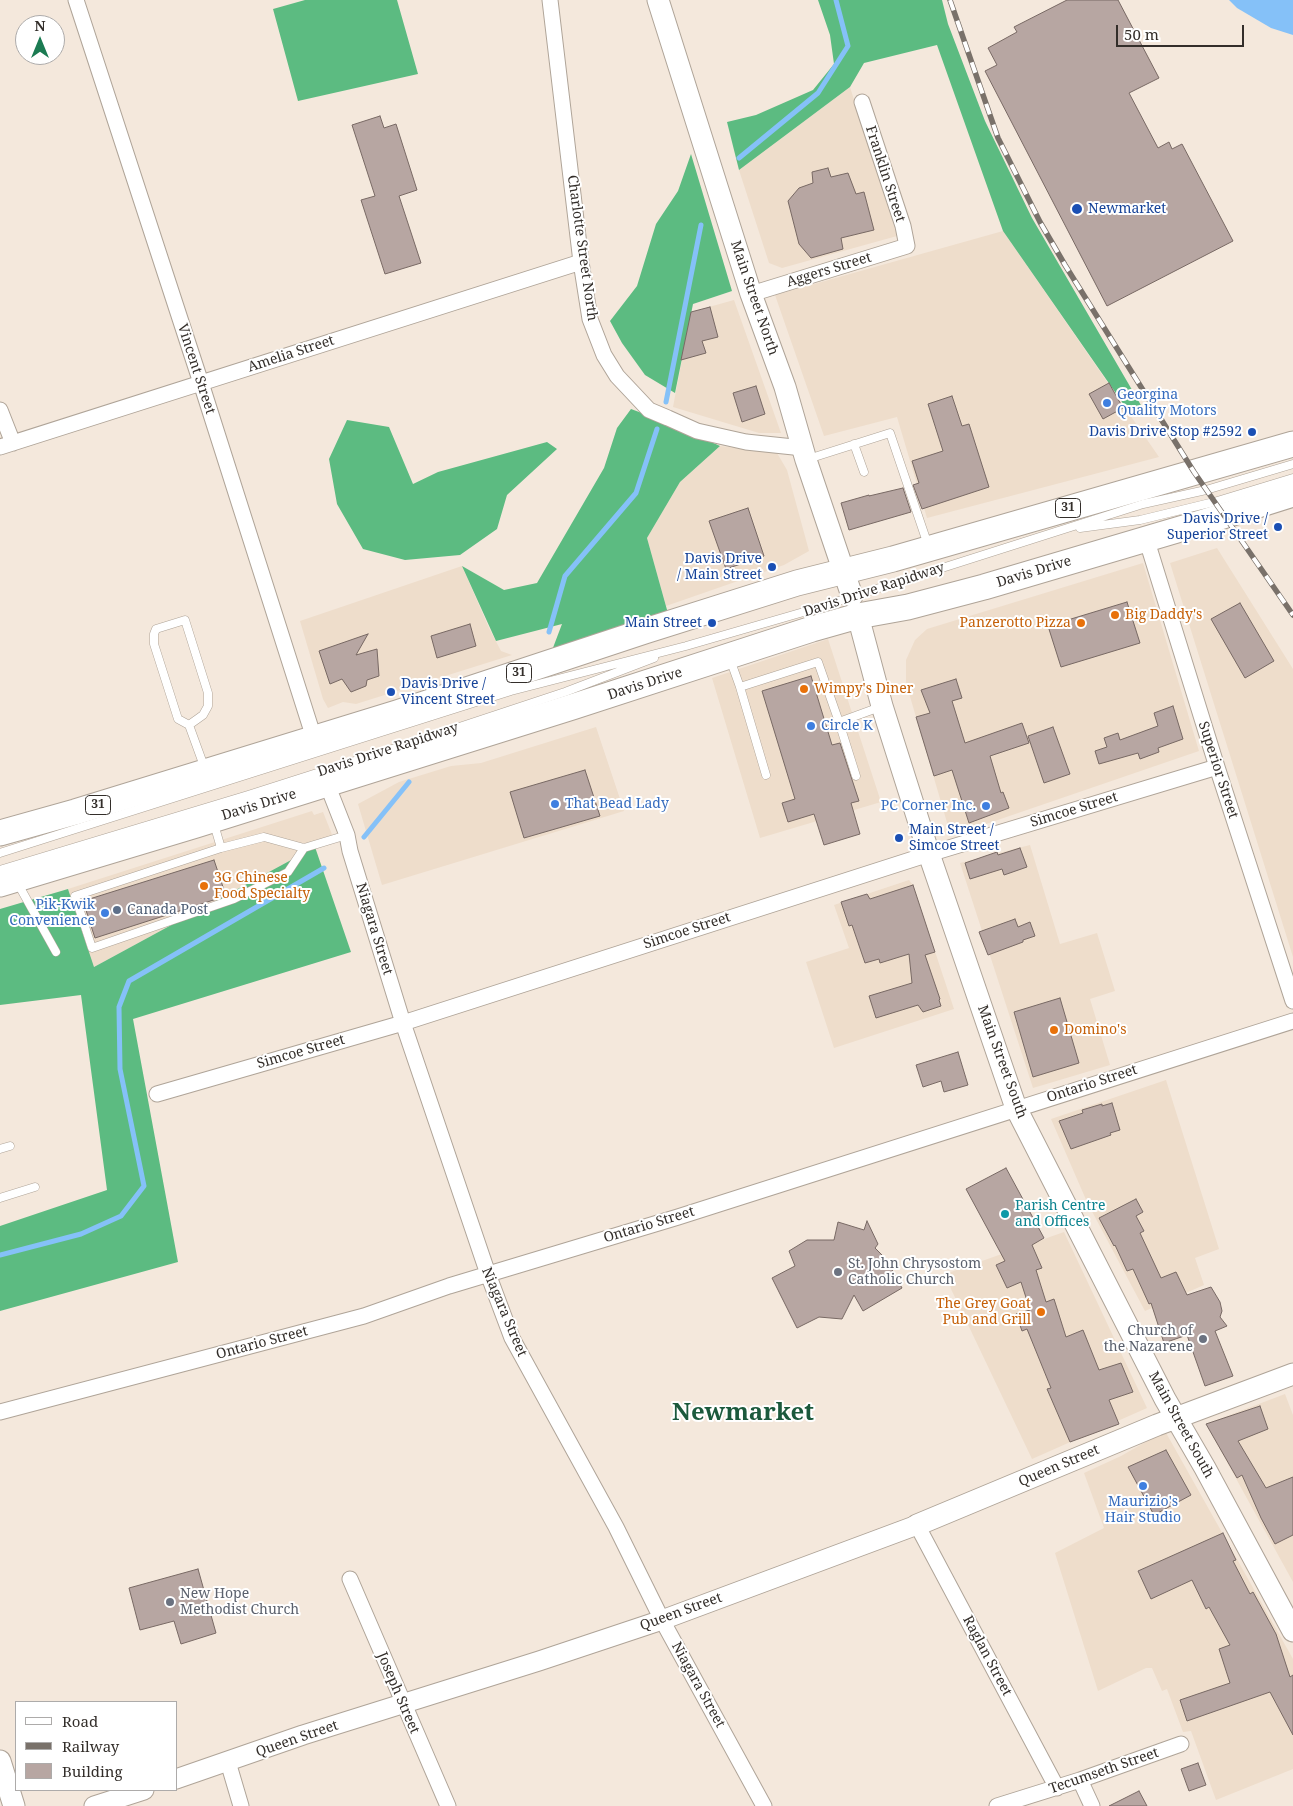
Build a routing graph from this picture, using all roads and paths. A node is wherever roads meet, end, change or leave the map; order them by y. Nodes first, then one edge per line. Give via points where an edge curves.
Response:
1 (76, 0) edge
2 (550, 0) edge
3 (658, 0) edge
4 (862, 102) dead end
5 (908, 246) joint
6 (581, 262) junction
7 (751, 294) junction
8 (201, 383) junction
9 (0, 410) edge
10 (854, 444) junction
11 (1293, 444) edge
12 (6, 445) edge
13 (805, 454) junction
14 (1293, 464) edge
15 (864, 472) dead end
16 (1293, 478) edge
17 (1293, 494) edge
18 (1061, 531) junction
19 (1146, 538) junction
20 (929, 548) junction
21 (843, 572) junction
22 (855, 606) junction
23 (686, 646) junction
24 (729, 656) junction
25 (740, 687) junction
26 (882, 706) junction
27 (839, 722) junction
28 (189, 725) junction
29 (314, 738) junction
30 (1217, 767) junction
31 (206, 772) junction
32 (766, 775) dead end
33 (856, 776) dead end
34 (327, 784) junction
35 (213, 819) junction
36 (0, 833) edge
37 (347, 835) junction
38 (221, 848) junction
39 (304, 848) junction
40 (0, 853) edge
41 (929, 854) junction
42 (5, 878) edge
43 (56, 952) dead end
44 (1293, 1001) edge
45 (1293, 1021) edge
46 (403, 1023) junction
47 (157, 1094) dead end
48 (1016, 1108) junction
49 (10, 1146) dead end
50 (0, 1149) edge
51 (35, 1187) dead end
52 (0, 1198) edge
53 (488, 1274) junction
54 (1293, 1374) edge
55 (0, 1412) edge
56 (1177, 1417) junction
57 (917, 1525) junction
58 (350, 1579) dead end
59 (662, 1620) junction
60 (1293, 1631) edge
61 (403, 1704) junction
62 (1181, 1744) dead end
63 (0, 1761) edge
64 (228, 1762) junction
65 (178, 1778) edge
66 (1080, 1780) junction
67 (1057, 1788) junction
68 (141, 1791) edge
69 (14, 1806) edge
70 (94, 1806) edge
71 (241, 1806) edge
72 (448, 1806) edge
73 (764, 1806) edge
74 (997, 1806) edge
75 (1092, 1806) edge

1 - 8 street, Vincent Street
2 - 6 street, Charlotte Street North
3 - 7 main road, Main Street North
4 - 5 street, Franklin Street
5 - 7 street, Aggers Street
6 - 8 street, Amelia Street
6 - 13 street, Charlotte Street North via 590,319 604,355 617,376 649,410 697,431
7 - 13 main road, Main Street North
8 - 12 street, Amelia Street
8 - 29 street, Vincent Street
9 - 12 street
10 - 13 lane
10 - 15 lane
10 - 20 lane via 890,433
11 - 20 main road, 31
13 - 21 main road, Main Street North
14 - 18 lane, Davis Drive Rapidway via 1206,490 1143,504
16 - 18 lane, Davis Drive Rapidway via 1147,518
17 - 19 main road, Davis Drive
18 - 22 lane, Davis Drive Rapidway
19 - 22 main road, Davis Drive via 908,607
19 - 30 street, Superior Street
20 - 21 main road, 31
21 - 22 main road, Main Street North
21 - 29 main road, 31 via 788,586
22 - 23 lane, Davis Drive Rapidway via 807,611
22 - 24 main road, Davis Drive
22 - 26 main road, Main Street South
23 - 40 lane, Davis Drive Rapidway via 512,691
23 - 42 lane, Davis Drive Rapidway via 566,692
24 - 25 lane
24 - 34 main road, Davis Drive
25 - 27 lane via 818,662
25 - 32 lane
26 - 27 lane
26 - 41 main road, Main Street South
27 - 33 lane
28 - 28 lane via 208,706 208,693 185,620 156,629 154,644 178,719
28 - 31 lane
29 - 31 main road, 31
30 - 41 street, Simcoe Street
30 - 44 street, Superior Street
31 - 36 main road, 31
34 - 35 main road, Davis Drive
34 - 37 street, Niagara Street
35 - 38 lane
35 - 42 main road, Davis Drive
37 - 39 lane
37 - 46 street, Niagara Street
38 - 39 lane via 264,837
38 - 39 lane via 75,896 92,948 234,899 288,872
41 - 46 street, Simcoe Street
41 - 48 main road, Main Street South
42 - 43 lane
45 - 48 street, Ontario Street
46 - 47 street, Simcoe Street
46 - 53 street, Niagara Street
48 - 53 street, Ontario Street via 678,1217
48 - 56 main road, Main Street South
49 - 50 lane
51 - 52 lane
53 - 55 street, Ontario Street via 364,1316
53 - 59 street, Niagara Street via 512,1338 616,1527
54 - 56 main road, Queen Street
56 - 57 main road, Queen Street
56 - 60 main road, Main Street South
57 - 59 street, Queen Street
57 - 67 street, Raglan Street
58 - 61 street, Joseph Street
59 - 61 street, Queen Street
59 - 73 street, Niagara Street
61 - 64 street, Queen Street
61 - 72 street, Joseph Street
62 - 66 street, Tecumseth Street
63 - 69 main road
64 - 65 street, Queen Street
64 - 71 street
66 - 67 street, Tecumseth Street
66 - 75 street
67 - 74 street, Tecumseth Street
68 - 70 street

